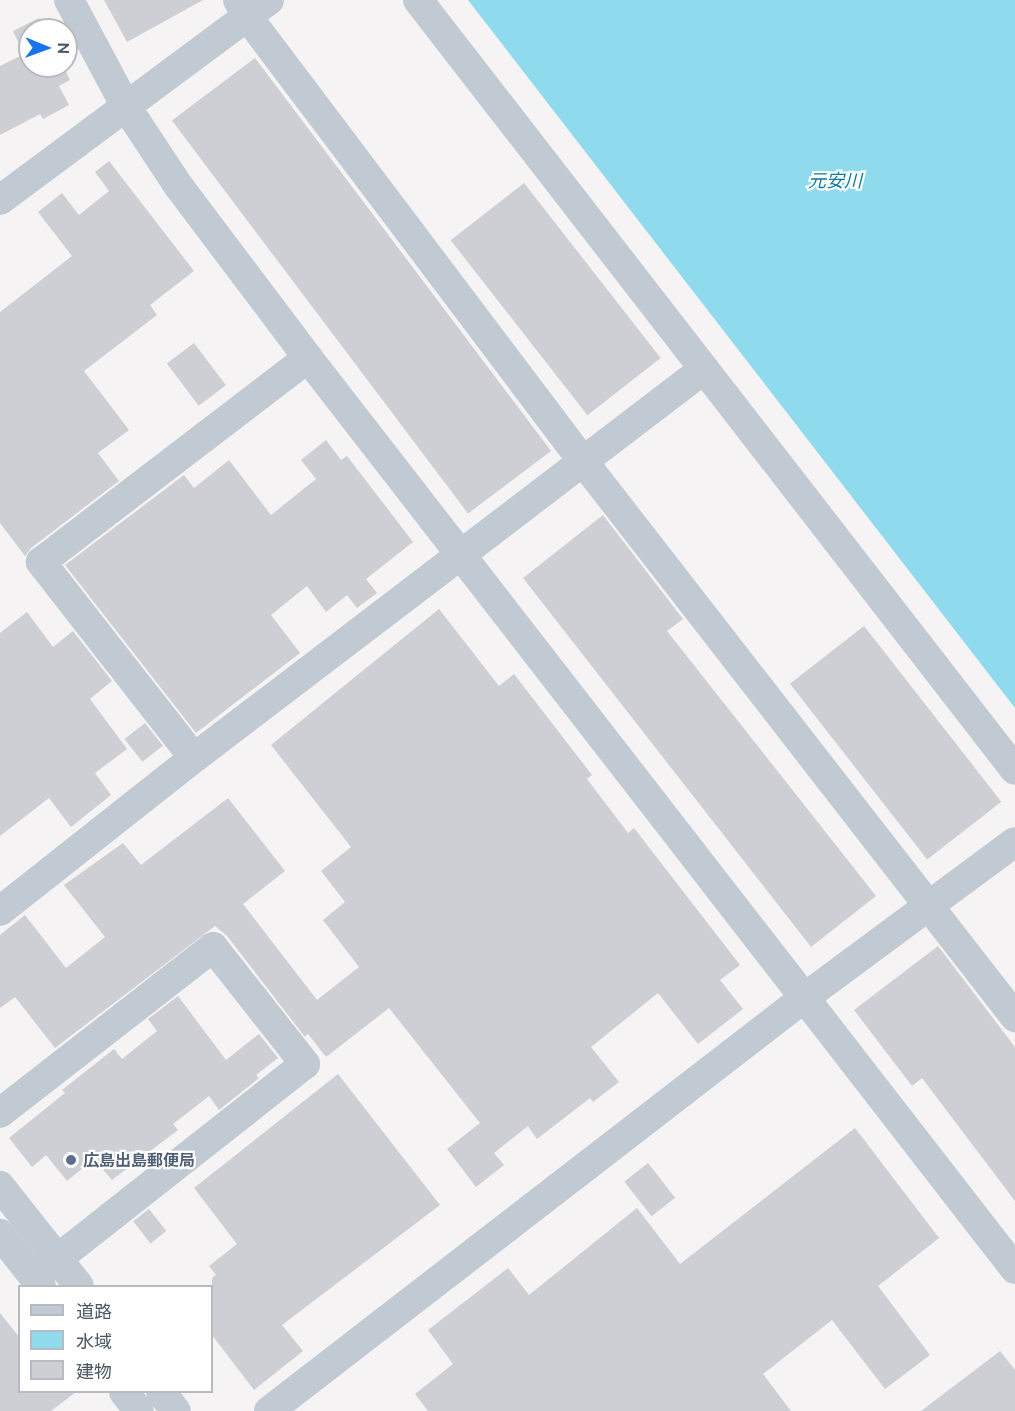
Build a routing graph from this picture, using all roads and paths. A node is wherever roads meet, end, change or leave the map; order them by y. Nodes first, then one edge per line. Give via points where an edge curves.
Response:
1 (69, 0) edge
2 (418, 0) edge
3 (251, 5) edge
4 (125, 105) junction
5 (0, 200) edge
6 (308, 358) junction
7 (704, 369) junction
8 (582, 460) junction
9 (461, 554) junction
10 (194, 758) junction
11 (1015, 770) edge
12 (1015, 842) edge
13 (929, 905) junction
14 (0, 911) edge
15 (804, 998) junction
16 (1015, 1017) edge
17 (0, 1113) edge
18 (0, 1186) edge
19 (0, 1234) edge
20 (50, 1250) junction
21 (1015, 1269) edge
22 (24, 1274) edge
23 (77, 1285) edge
24 (125, 1393) edge
25 (162, 1393) edge
26 (139, 1411) edge
27 (176, 1411) edge
28 (269, 1411) edge

1 - 4 street
2 - 7 street
3 - 4 street
3 - 8 street
4 - 5 street
4 - 6 street via 177,184
6 - 9 street
6 - 10 street via 41,562
7 - 8 street
7 - 11 street
8 - 9 street
8 - 13 street
9 - 10 street
9 - 15 street
10 - 14 street
12 - 13 street
13 - 15 street
13 - 16 street
15 - 21 street
15 - 28 street
17 - 20 street via 213,947 305,1064
18 - 20 street
19 - 22 street
20 - 22 street
20 - 23 street
24 - 26 street
25 - 27 street

